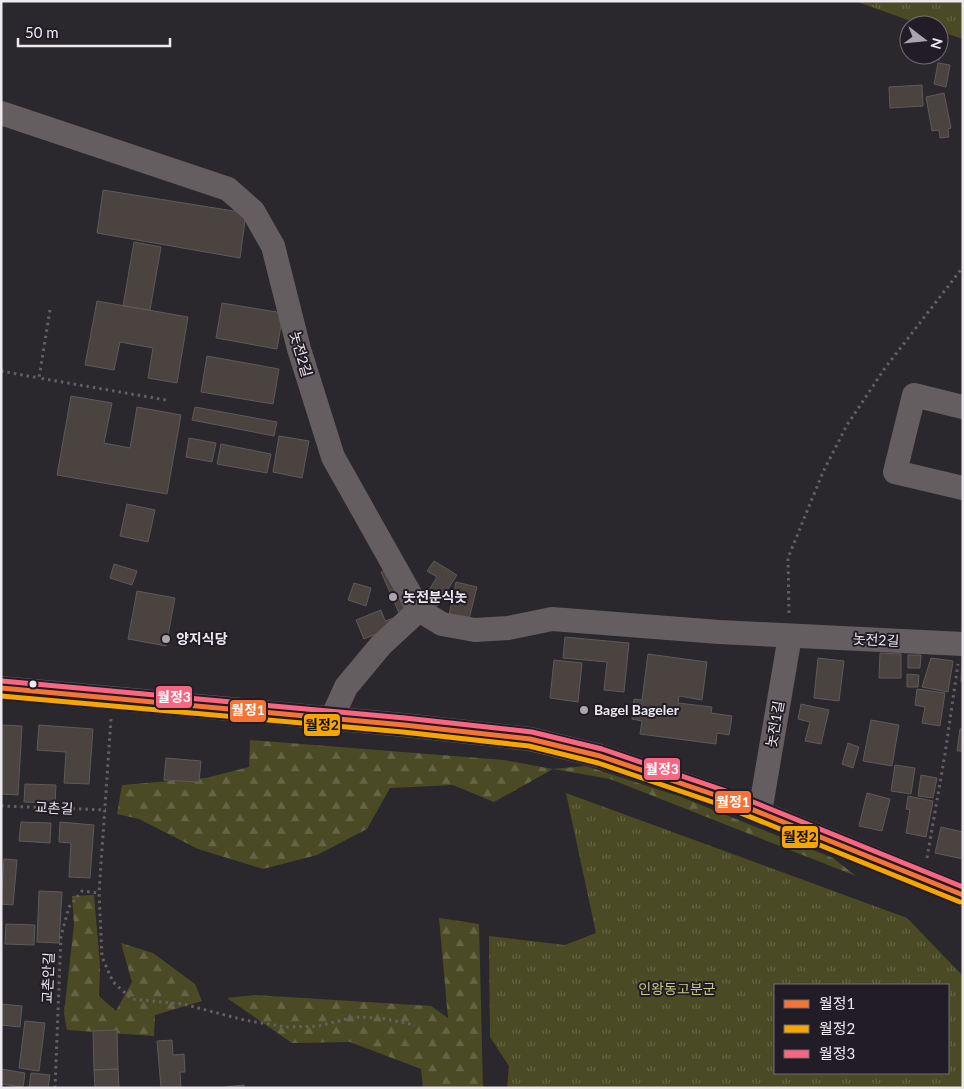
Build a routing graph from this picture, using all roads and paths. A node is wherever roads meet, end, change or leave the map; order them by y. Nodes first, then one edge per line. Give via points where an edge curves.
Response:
1 (1, 113) edge
2 (963, 267) edge
3 (50, 310) dead end
4 (1, 371) edge
5 (39, 378) junction
6 (166, 400) dead end
7 (963, 407) edge
8 (963, 488) edge
9 (419, 610) junction
10 (790, 636) junction
11 (962, 644) edge
12 (1, 688) edge
13 (112, 698) junction
14 (332, 718) junction
15 (1, 806) edge
16 (106, 810) junction
17 (760, 812) junction
18 (923, 879) junction
19 (99, 893) junction
20 (963, 895) edge
21 (415, 1025) dead end
22 (55, 1088) edge

1 - 9 street, 놋전2길 via 228,189 253,211 273,246 299,349 333,457
2 - 10 path via 885,368 847,425 823,472 788,558
3 - 5 path
4 - 5 path
5 - 6 path
7 - 8 street via 914,395 896,472
9 - 10 street, 놋전2길 via 442,624 475,630 508,628 552,619
9 - 14 street via 381,645 346,687
10 - 11 street, 놋전2길
10 - 17 street, 놋전1길
11 - 18 path
12 - 13 street
13 - 14 street
13 - 16 path
14 - 17 street via 530,739 600,756
15 - 16 path, 교촌길
16 - 19 path
17 - 18 street
18 - 20 street
19 - 21 path via 102,956 113,982 132,999 183,1004 286,1027 319,1026 354,1017
19 - 22 path, 교촌안길 via 82,892 69,907 61,936

